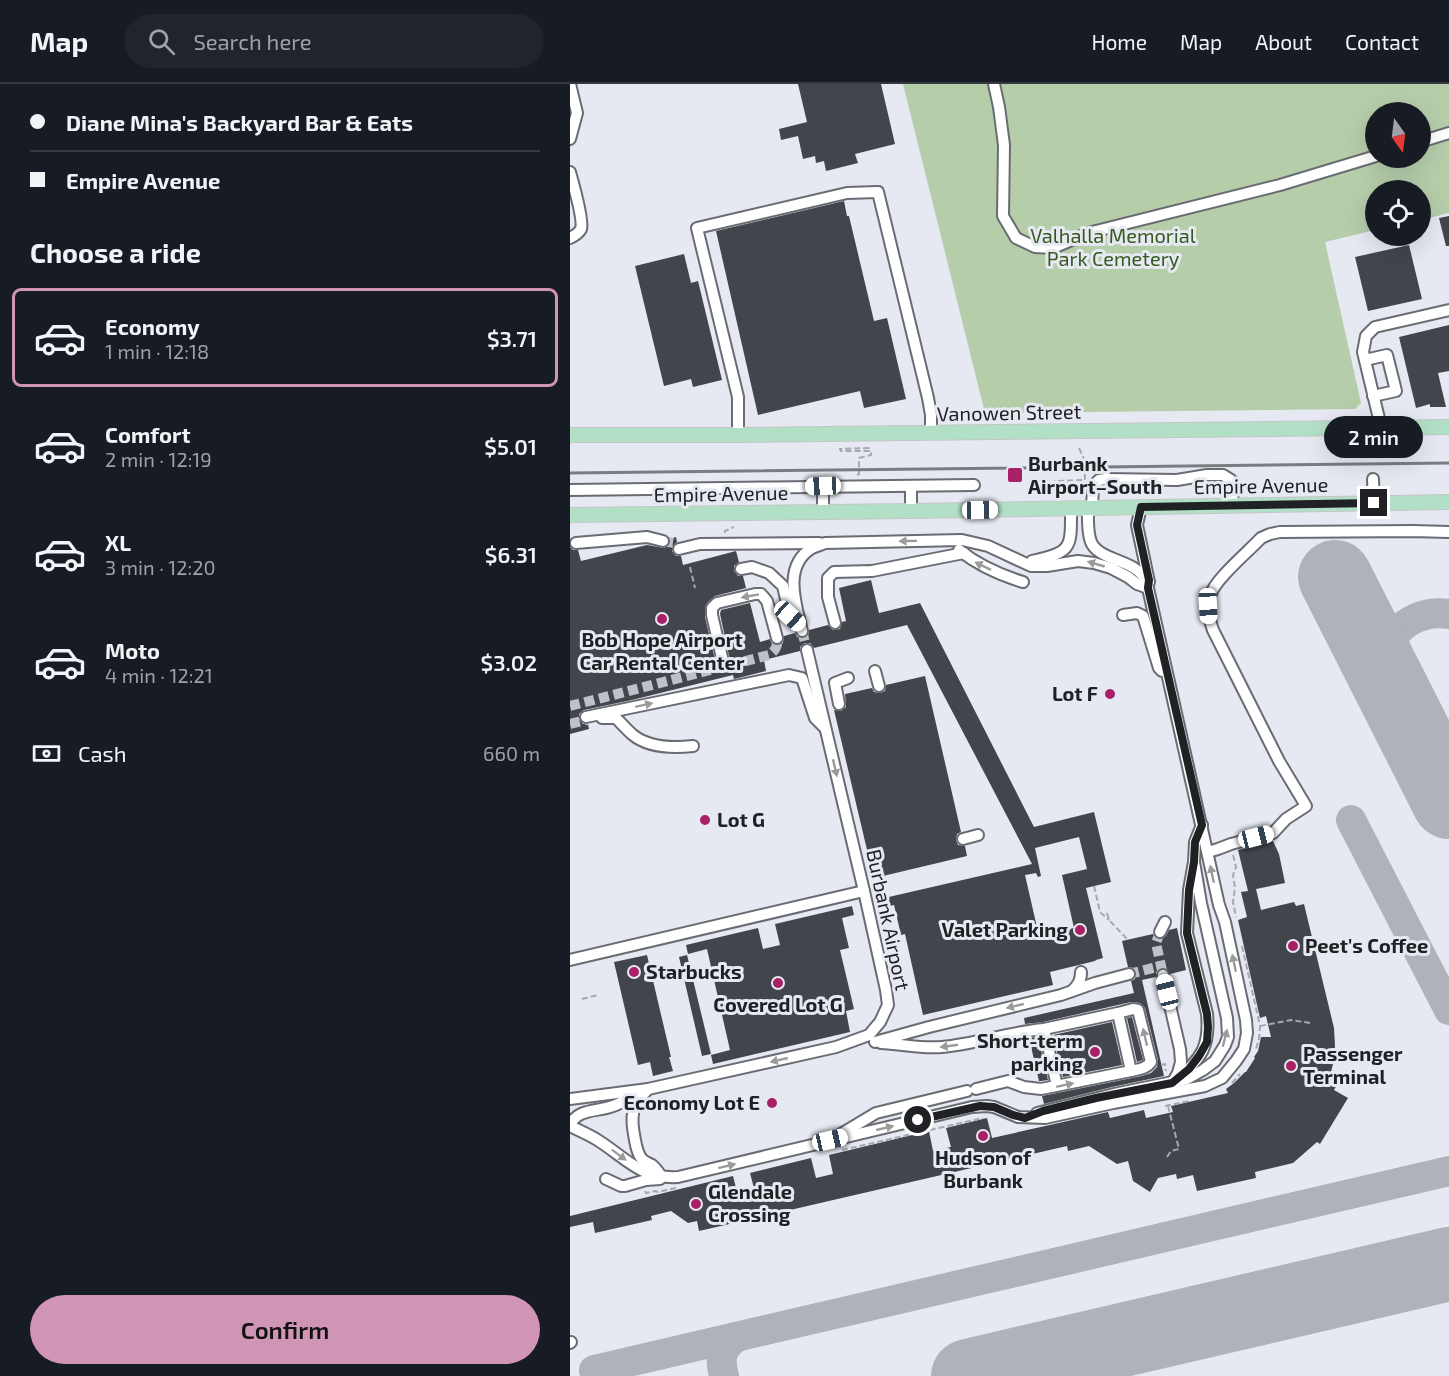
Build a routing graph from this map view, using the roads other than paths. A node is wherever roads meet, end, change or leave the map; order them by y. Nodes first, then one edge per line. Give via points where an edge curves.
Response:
1 (570, 84) edge
2 (994, 84) edge
3 (1449, 133) edge
4 (570, 139) edge
5 (1431, 139) edge
6 (1365, 159) edge
7 (570, 172) edge
8 (570, 238) edge
9 (1449, 310) edge
10 (1365, 360) junction
11 (1373, 396) junction
12 (1381, 427) junction
13 (1449, 427) edge
14 (932, 433) junction
15 (570, 435) edge
16 (738, 435) junction
17 (1373, 478) dead end
18 (974, 485) dead end
19 (823, 486) junction
20 (911, 486) junction
21 (570, 489) edge
22 (1449, 502) edge
23 (1374, 503) junction
24 (1232, 505) junction
25 (1141, 507) junction
26 (1071, 508) junction
27 (1090, 508) junction
28 (911, 511) junction
29 (823, 512) junction
30 (570, 515) edge
31 (1412, 531) junction
32 (1449, 532) edge
33 (1449, 539) edge
34 (947, 540) junction
35 (663, 541) tunnel mouth
36 (825, 543) junction
37 (678, 546) tunnel mouth
38 (577, 547) dead end
39 (964, 553) junction
40 (1026, 563) junction
41 (741, 569) dead end
42 (1023, 582) dead end
43 (1148, 588) junction
44 (1123, 615) dead end
45 (834, 623) dead end
46 (777, 638) dead end
47 (807, 650) tunnel mouth
48 (724, 666) dead end
49 (875, 671) dead end
50 (848, 678) dead end
51 (1168, 678) junction
52 (879, 686) dead end
53 (838, 704) dead end
54 (825, 728) junction
55 (693, 746) dead end
56 (1202, 825) junction
57 (978, 835) dead end
58 (963, 839) dead end
59 (1208, 852) junction
60 (1194, 862) junction
61 (864, 891) junction
62 (570, 960) edge
63 (1081, 972) dead end
64 (1129, 974) tunnel mouth
65 (1163, 975) tunnel mouth
66 (1072, 991) junction
67 (1118, 1012) junction
68 (1044, 1029) junction
69 (875, 1042) junction
70 (837, 1047) junction
71 (1131, 1071) junction
72 (1170, 1080) junction
73 (1057, 1086) junction
74 (648, 1089) junction
75 (570, 1099) edge
76 (1025, 1118) junction
77 (570, 1126) edge
78 (830, 1140) junction
79 (666, 1177) junction
80 (606, 1179) dead end

1 - 4 street via 577,113
2 - 6 street via 1004,145 1004,216 1016,238 1035,247 1053,248 1088,233
3 - 5 street
7 - 8 street via 582,220 581,229
9 - 10 street via 1375,327 1366,336
10 - 11 street
10 - 11 street via 1387,355 1396,391
11 - 12 street
12 - 13 main road, Vanowen Street
12 - 14 main road, Vanowen Street
14 - 16 main road, Vanowen Street
14 - 16 street via 932,415 878,192 847,193 697,228 738,397
15 - 16 main road, Vanowen Street
17 - 23 street
18 - 20 street
19 - 20 street
19 - 21 street
19 - 29 street
20 - 28 street
22 - 23 main road, Empire Avenue
23 - 24 main road, Empire Avenue
24 - 25 main road, Empire Avenue
24 - 27 street via 1231,480 1215,475 1177,480 1105,478 1093,486
25 - 27 main road, Empire Avenue
25 - 43 street via 1137,525
26 - 27 main road, Empire Avenue
26 - 28 main road, Empire Avenue
26 - 40 street via 1071,538 1065,550
27 - 43 street via 1089,533 1095,548 1138,571
28 - 29 main road, Empire Avenue
29 - 30 main road, Empire Avenue
31 - 32 street
31 - 33 street
31 - 59 street via 1270,534 1261,538 1210,594 1213,630 1306,806 1273,833
34 -> 36 street
34 - 39 street
34 - 40 street via 978,543
35 - 38 street via 647,537
36 - 37 street
36 - 41 street via 805,554 794,570 793,585 802,628 790,616 783,586 769,573 752,567
42 -> 39 street via 974,562
39 - 45 street via 872,571 834,572 828,578
43 -> 40 street via 1111,568 1087,561 1038,567
43 - 51 street
44 - 51 street via 1143,616 1160,668
46 -> 48 street via 767,601 761,594 717,603 711,615
47 - 54 street, Burbank Airport
49 - 52 street
50 - 53 street via 835,683
51 - 56 street
55 -> 54 street via 656,746 634,736 616,718 587,718 789,675 802,678 815,718
54 -> 61 street, Burbank Airport
56 - 59 street
56 - 60 street via 1195,842
57 - 58 street
76 -> 59 street via 1046,1118 1205,1086 1222,1078 1236,1061 1244,1049 1246,1020
60 - 72 street via 1187,933 1207,1014 1207,1042 1189,1069
72 -> 60 street via 1187,1079 1203,1070 1215,1061 1228,1037
61 - 62 street
61 - 70 street, Burbank Airport via 888,1005 869,1035
63 - 66 street
64 - 66 street
65 - 72 street via 1181,1062 1178,1073
66 -> 69 street
67 - 68 street
67 - 71 street
71 -> 67 street via 1143,1069 1151,1062 1138,1010
68 -> 69 street via 941,1047
68 - 73 street
69 - 70 street
70 -> 74 street, Burbank Airport
73 -> 71 street
72 - 76 street
73 - 78 street via 1041,1089 1008,1082 971,1090 876,1113
74 - 75 street, Burbank Airport
74 - 77 street via 613,1107 577,1116
74 - 79 street via 638,1099 631,1118 637,1151
78 -> 76 street via 980,1106
77 -> 79 street via 598,1140 638,1169
79 -> 78 street via 687,1176
79 - 80 street via 625,1186

